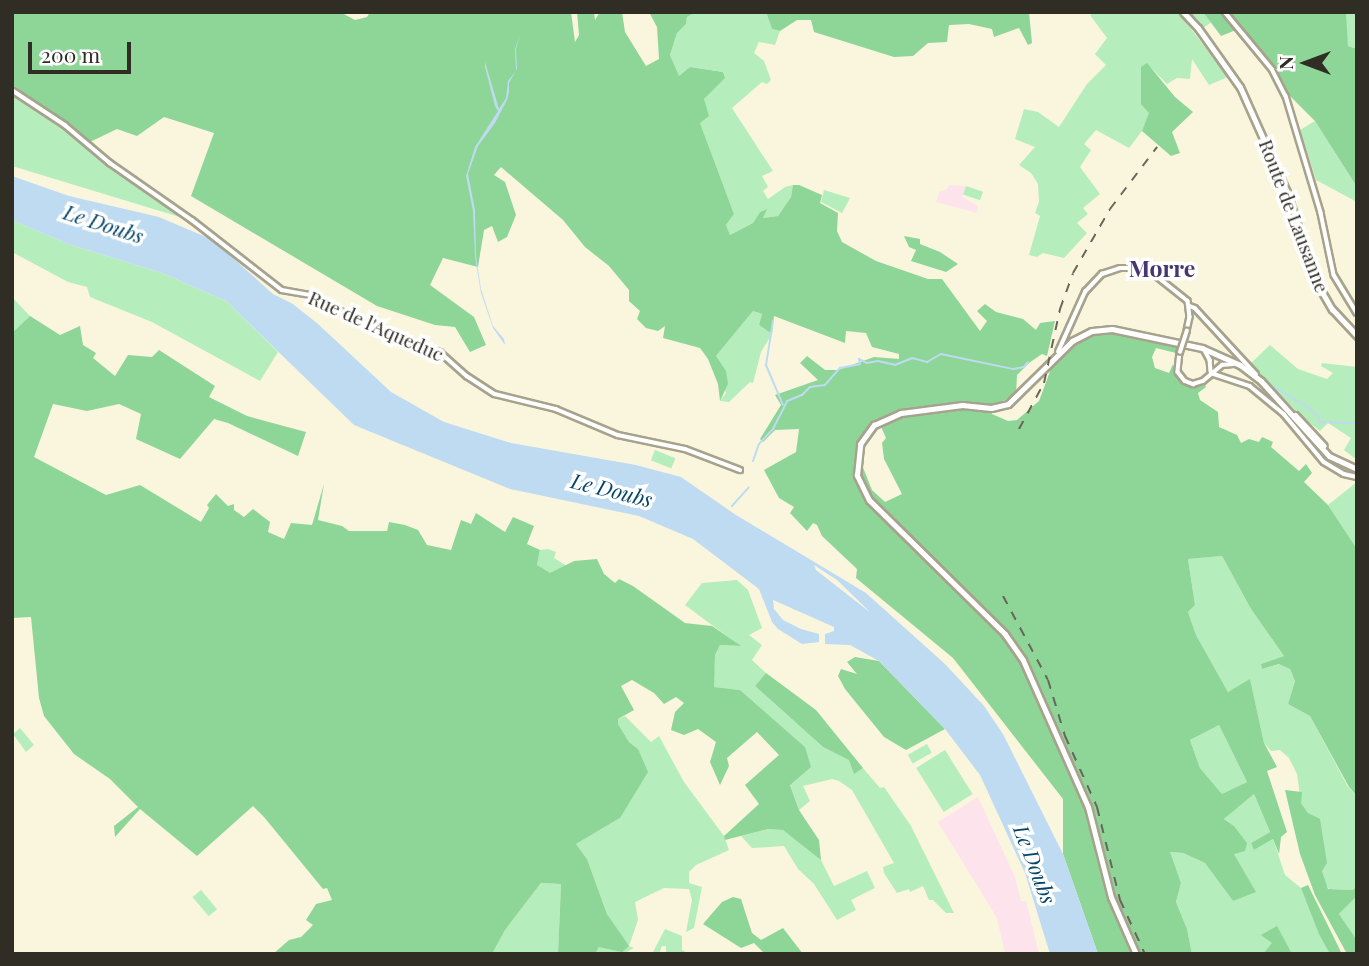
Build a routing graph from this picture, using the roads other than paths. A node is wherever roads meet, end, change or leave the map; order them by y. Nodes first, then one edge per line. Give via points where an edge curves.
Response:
1 (1183, 12) edge
2 (1224, 12) edge
3 (12, 90) edge
4 (1190, 306) junction
5 (1357, 313) edge
6 (1357, 335) edge
7 (1202, 348) junction
8 (1057, 356) junction
9 (1250, 372) junction
10 (1211, 373) junction
11 (1263, 384) junction
12 (1357, 468) edge
13 (740, 470) dead end
14 (1357, 477) edge
15 (1136, 954) edge

1 - 6 main road, Route de Lausanne via 1228,68 1249,104 1292,204 1315,280 1336,314
2 - 5 street via 1272,69 1286,96 1321,213 1334,275
3 - 13 street, Rue de l'Aqueduc via 282,290 311,295 368,326 440,352 495,394 556,409 618,435 685,449
4 - 8 street via 1154,274 1138,268 1102,274 1091,283
4 - 10 street, bridge via 1178,372 1185,381 1197,384
4 - 11 street
7 - 8 main road via 1107,329 1080,336
7 - 9 main road
7 - 10 street via 1209,357
8 - 15 main road via 1004,406 956,405 883,421 864,437 856,460 859,481 869,500 1006,634 1023,660 1088,807 1111,897
9 - 10 street via 1227,363
9 - 11 main road
10 - 14 street via 1243,381 1284,414 1324,462
11 - 12 main road via 1329,456

